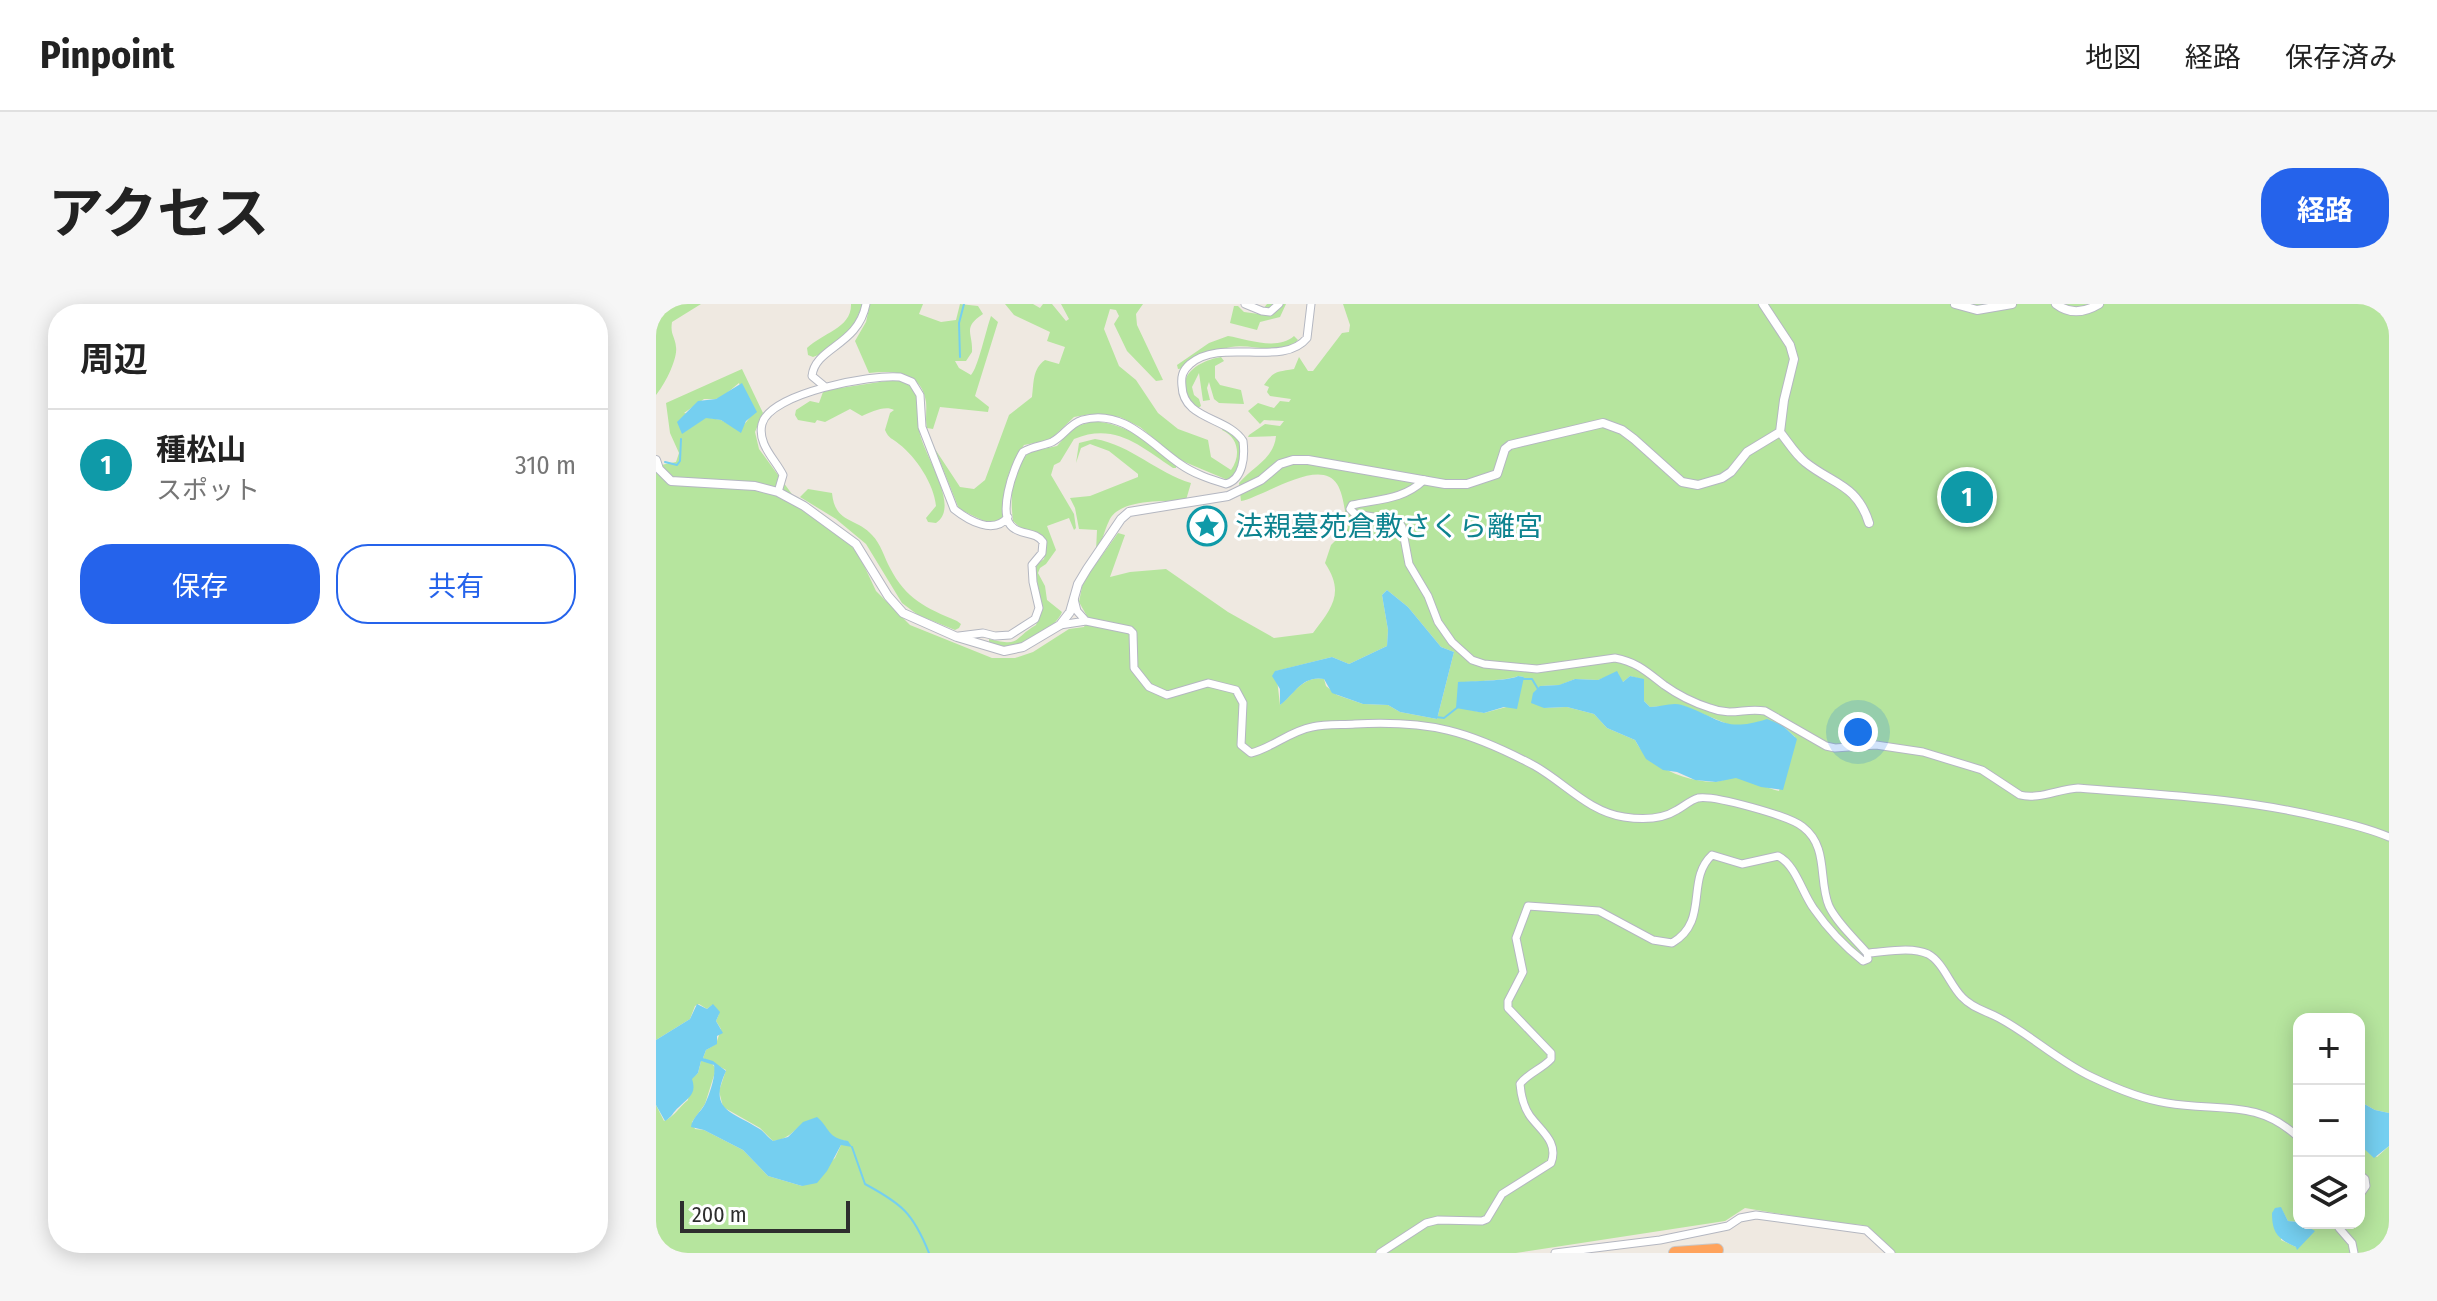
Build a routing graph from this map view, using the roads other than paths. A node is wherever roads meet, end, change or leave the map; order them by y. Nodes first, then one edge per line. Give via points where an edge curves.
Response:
1 (866, 304) edge
2 (1245, 304) edge
3 (1279, 304) edge
4 (1311, 304) edge
5 (1763, 304) edge
6 (1955, 304) edge
7 (2012, 304) edge
8 (2056, 304) edge
9 (2099, 304) edge
10 (824, 386) junction
11 (1780, 432) junction
12 (656, 460) edge
13 (1424, 480) junction
14 (1226, 484) junction
15 (778, 492) junction
16 (1228, 496) junction
17 (1008, 517) junction
18 (1869, 523) dead end
19 (1074, 599) junction
20 (1086, 621) junction
21 (1060, 625) junction
22 (957, 637) junction
23 (2389, 837) edge
24 (1867, 953) junction
25 (2293, 1133) edge
26 (2340, 1229) edge
27 (1717, 1250) dead end
28 (1380, 1253) edge
29 (1555, 1253) edge
30 (1675, 1253) edge
31 (1891, 1253) edge
32 (2354, 1253) edge

1 - 10 street via 854,333 815,363 812,376
2 - 3 street via 1270,312
4 - 14 street via 1307,338 1296,348 1203,357 1181,376 1187,404 1243,441 1238,477
5 - 11 street via 1794,359
6 - 7 street via 1977,310
8 - 9 street via 2076,312
10 - 15 street via 765,417 764,445 783,475
10 - 17 street via 893,376 912,382 920,395 926,441 954,509 990,527
11 - 13 street via 1747,452 1722,478 1698,485 1677,478 1622,430 1596,423 1510,445 1497,474 1479,482
11 - 18 street via 1802,459 1853,493
12 - 15 street via 671,481 742,484
13 - 16 street via 1293,460
13 - 23 street via 1395,498 1352,505 1350,511 1398,521 1409,564 1438,622 1472,660 1537,669 1627,660 1710,708 1731,714 1765,711 1835,748 1876,745 1923,752 1982,770 2027,797 2078,788 2226,799
14 - 16 street
14 - 17 street via 1184,467 1138,430 1094,418 1023,452 1007,490
15 - 22 street via 856,544 903,613
16 - 19 street via 1129,512 1087,569
17 - 22 street via 1014,529 1043,542 1032,565 1039,608 1035,619 1010,635
19 - 20 street
19 - 21 street
20 - 21 street
20 - 24 street via 1130,630 1134,668 1159,693 1208,683 1236,690 1243,703 1241,745 1251,753 1311,727 1424,724 1478,738 1546,772 1586,803 1611,814 1648,819 1710,798 1797,823 1820,853 1828,905
21 - 22 street via 1023,647 1004,651
24 - 25 street via 1926,953 1970,1004 2119,1089 2166,1103 2258,1113 2275,1118
24 - 28 street via 1863,961 1835,936 1778,856 1742,864 1712,855 1701,868 1691,926 1672,943 1653,940 1599,911 1528,906 1516,938 1523,972 1508,1008 1551,1053 1546,1065 1520,1084 1526,1108 1552,1144 1551,1163 1502,1194 1487,1219 1426,1223
26 - 32 street
27 - 30 highway
29 - 31 street via 1660,1240 1756,1215 1866,1230

